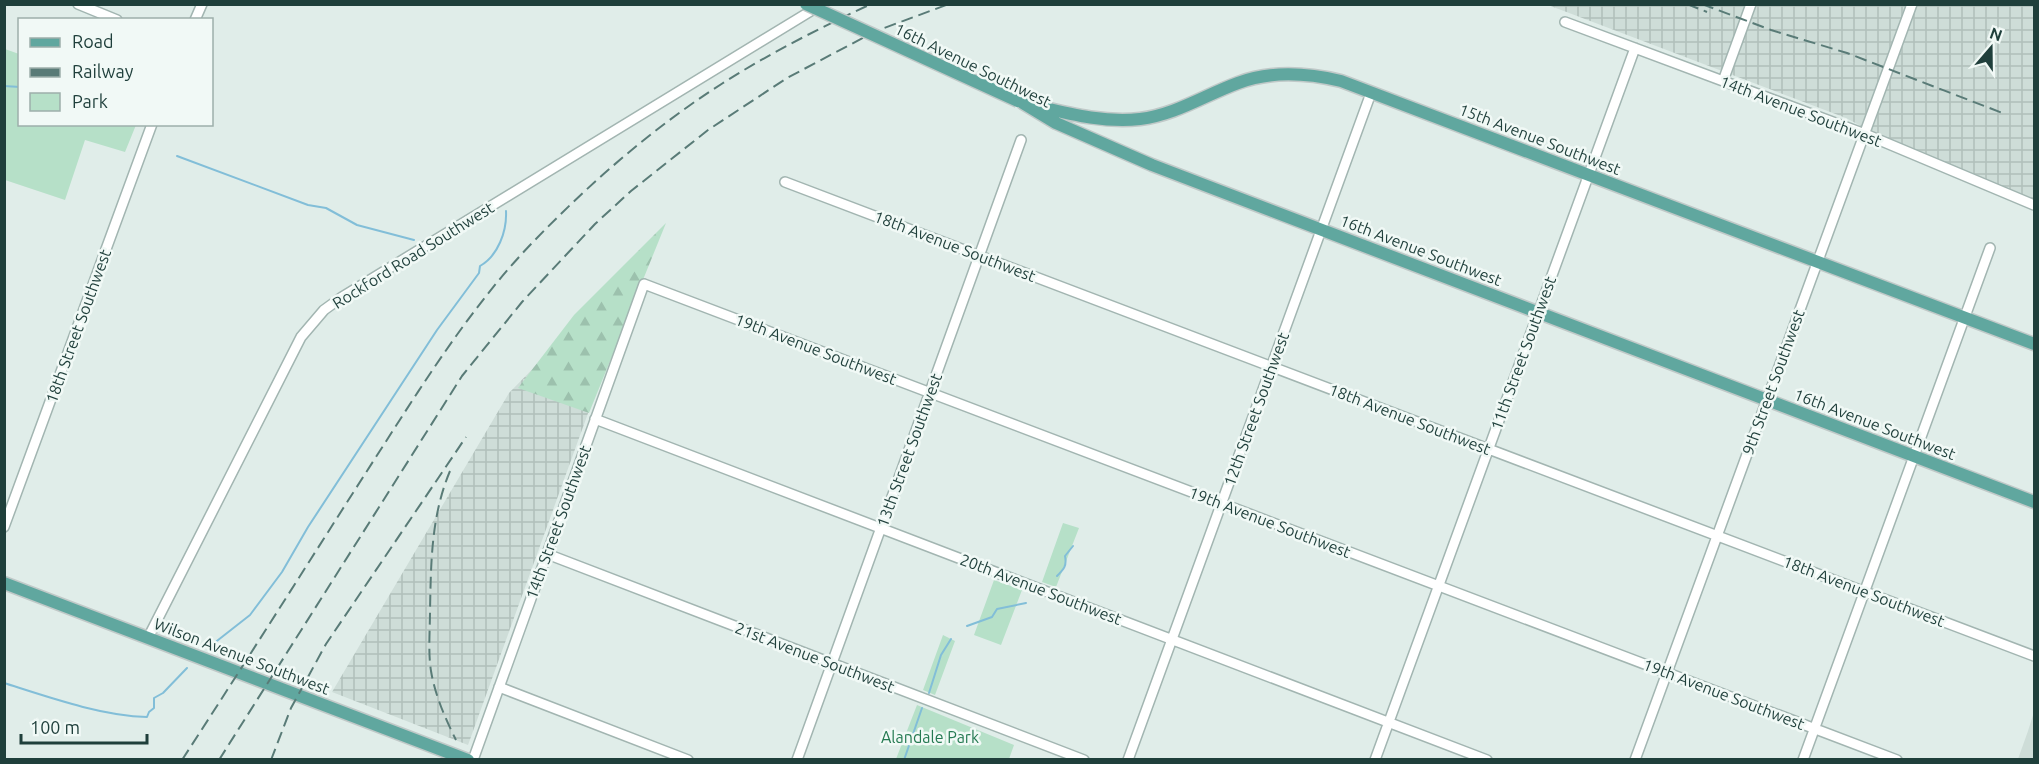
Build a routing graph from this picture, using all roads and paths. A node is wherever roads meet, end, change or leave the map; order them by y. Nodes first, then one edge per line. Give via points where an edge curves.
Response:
1 (78, 4) edge
2 (202, 4) edge
3 (806, 4) edge
4 (821, 4) edge
5 (1751, 4) edge
6 (1912, 4) edge
7 (112, 18) edge
8 (196, 18) edge
9 (1565, 22) dead end
10 (1635, 48) junction
11 (1723, 81) junction
12 (1371, 93) junction
13 (1021, 102) junction
14 (151, 126) edge
15 (1865, 134) junction
16 (1021, 140) dead end
17 (1589, 175) junction
18 (784, 182) dead end
19 (2034, 205) edge
20 (1321, 230) junction
21 (1990, 248) dead end
22 (979, 256) junction
23 (1818, 262) junction
24 (644, 284) joint
25 (1538, 313) junction
26 (1965, 318) junction
27 (2034, 344) edge
28 (1272, 366) junction
29 (929, 392) junction
30 (1767, 400) junction
31 (595, 419) junction
32 (1488, 449) junction
33 (1914, 457) junction
34 (2034, 502) edge
35 (1222, 503) junction
36 (4, 527) edge
37 (880, 528) junction
38 (1717, 535) junction
39 (547, 554) junction
40 (4, 583) edge
41 (1438, 586) junction
42 (1865, 591) junction
43 (148, 638) junction
44 (1172, 639) junction
45 (2034, 656) edge
46 (832, 663) junction
47 (1666, 672) junction
48 (499, 687) junction
49 (1388, 722) junction
50 (1815, 729) junction
51 (468, 759) edge
52 (473, 759) edge
53 (688, 759) edge
54 (797, 759) edge
55 (1084, 759) edge
56 (1128, 759) edge
57 (1375, 759) edge
58 (1487, 759) edge
59 (1635, 759) edge
60 (1803, 759) edge
61 (1896, 759) edge

1 - 7 street
2 - 8 street
3 - 13 main road, 16th Avenue Southwest, bridge
4 - 43 street, Rockford Road Southwest via 324,310 301,337
5 - 11 street
6 - 15 street, 9th Street Southwest
9 - 10 street, 14th Avenue Southwest
10 - 11 street, 14th Avenue Southwest
10 - 17 street, 11th Street Southwest
11 - 15 street, 14th Avenue Southwest
12 - 13 main road, 15th Avenue Southwest via 1341,81 1292,73 1239,82 1173,112 1140,119 1105,120
12 - 17 main road, 15th Avenue Southwest
12 - 20 street, 12th Street Southwest
13 - 20 main road, 16th Avenue Southwest via 1104,145
14 - 36 street, 18th Street Southwest
15 - 19 street, 14th Avenue Southwest
15 - 23 street, 9th Street Southwest
16 - 22 street, 13th Street Southwest
17 - 23 main road, 15th Avenue Southwest
17 - 25 street, 11th Street Southwest
18 - 22 street, 18th Avenue Southwest
20 - 25 main road, 16th Avenue Southwest
20 - 28 street, 12th Street Southwest
21 - 26 street
22 - 28 street, 18th Avenue Southwest
22 - 29 street, 13th Street Southwest
23 - 26 main road, 15th Avenue Southwest
23 - 30 street, 9th Street Southwest
24 - 29 street, 19th Avenue Southwest
24 - 31 street, 14th Street Southwest
25 - 30 main road, 16th Avenue Southwest
25 - 32 street, 11th Street Southwest
26 - 27 main road, 15th Avenue Southwest
26 - 33 street
28 - 32 street, 18th Avenue Southwest
28 - 35 street, 12th Street Southwest
29 - 35 street, 19th Avenue Southwest
29 - 37 street, 13th Street Southwest
30 - 33 main road, 16th Avenue Southwest
30 - 38 street, 9th Street Southwest
31 - 37 street, 20th Avenue Southwest
31 - 39 street, 14th Street Southwest
32 - 38 street, 18th Avenue Southwest
32 - 41 street, 11th Street Southwest
33 - 34 main road, 16th Avenue Southwest
33 - 42 street
35 - 41 street, 19th Avenue Southwest
35 - 44 street, 12th Street Southwest
37 - 44 street, 20th Avenue Southwest
37 - 46 street, 13th Street Southwest
38 - 42 street, 18th Avenue Southwest
38 - 47 street, 9th Street Southwest
39 - 46 street, 21st Avenue Southwest
39 - 48 street, 14th Street Southwest
40 - 43 main road, Wilson Avenue Southwest
41 - 47 street, 19th Avenue Southwest
41 - 49 street, 11th Street Southwest
42 - 45 street, 18th Avenue Southwest
42 - 50 street
43 - 51 main road, Wilson Avenue Southwest
44 - 49 street, 20th Avenue Southwest
44 - 56 street, 12th Street Southwest
46 - 54 street, 13th Street Southwest
46 - 55 street, 21st Avenue Southwest
47 - 50 street, 19th Avenue Southwest
47 - 59 street, 9th Street Southwest
48 - 52 street, 14th Street Southwest
48 - 53 street
49 - 57 street, 11th Street Southwest
49 - 58 street, 20th Avenue Southwest
50 - 60 street
50 - 61 street, 19th Avenue Southwest

